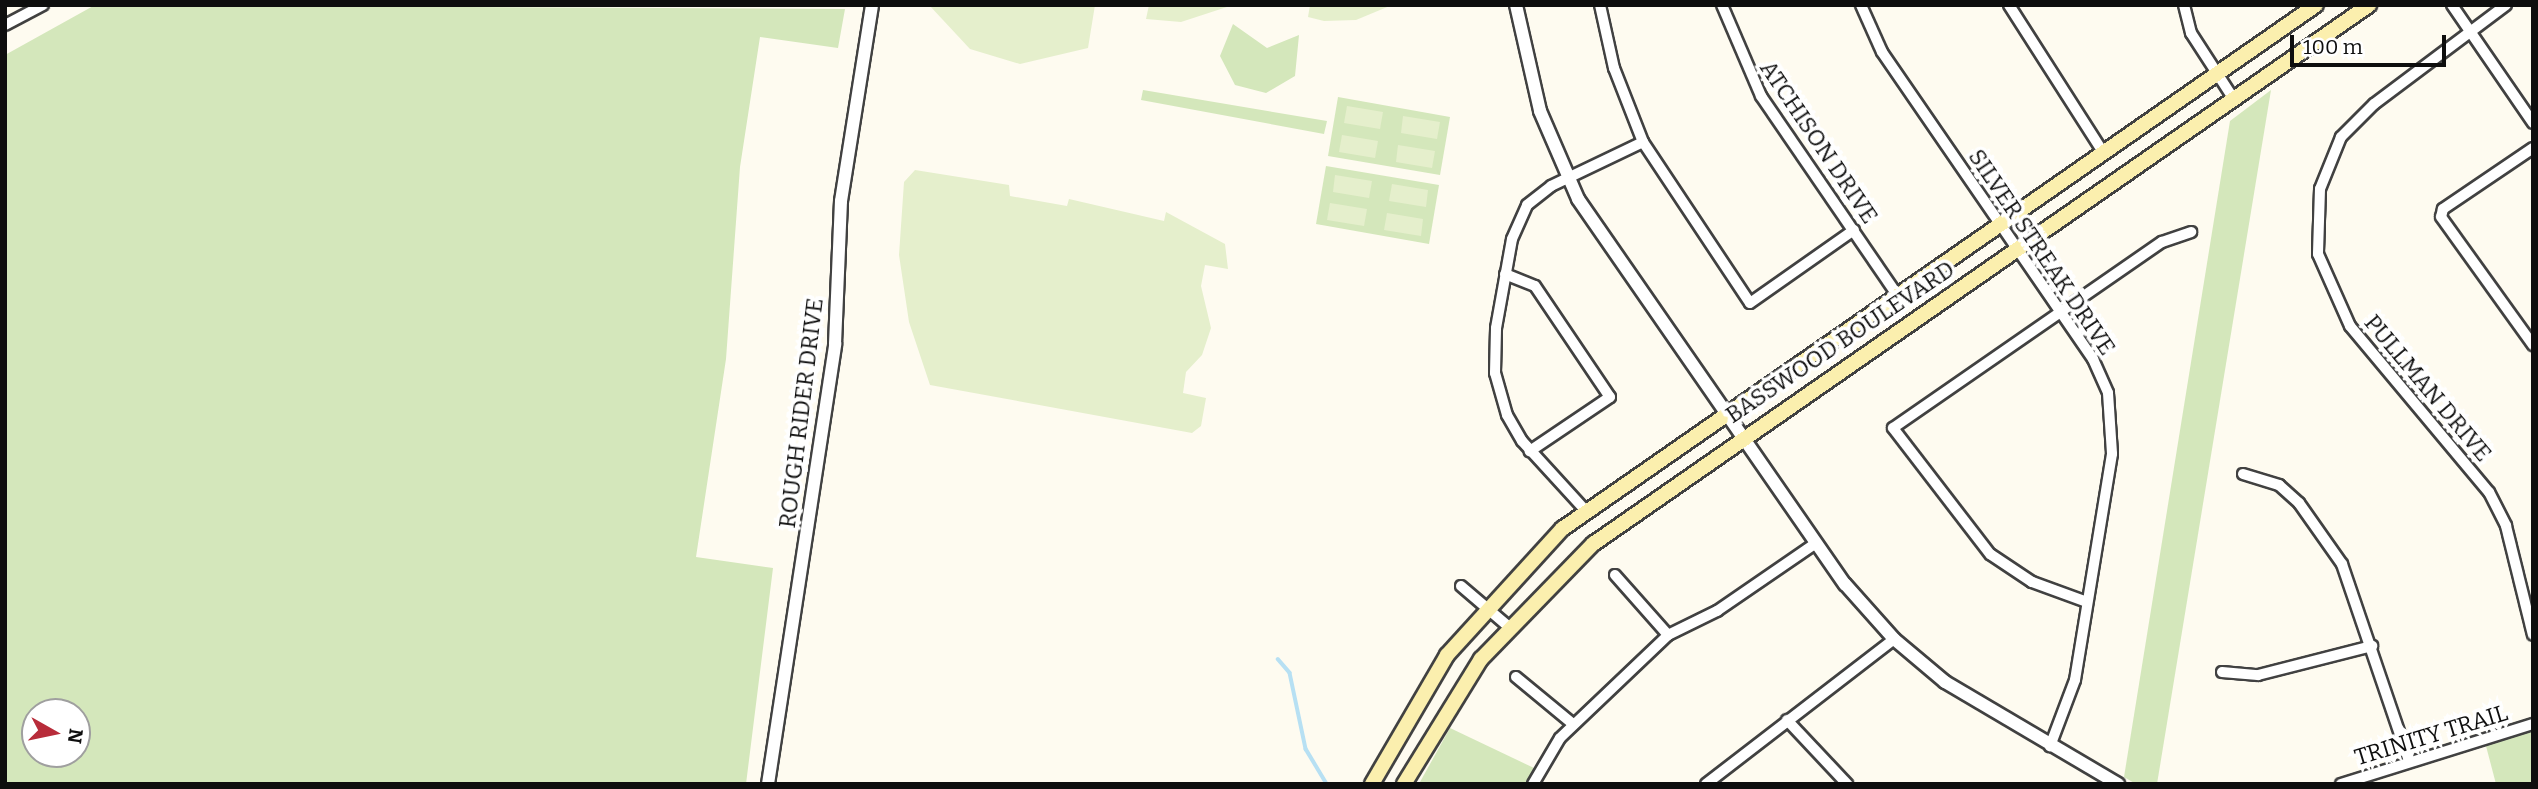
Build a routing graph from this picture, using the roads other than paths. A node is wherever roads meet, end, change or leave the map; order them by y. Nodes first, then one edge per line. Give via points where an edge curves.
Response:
1 (43, 5) edge
2 (872, 5) edge
3 (1516, 5) edge
4 (1600, 5) edge
5 (1722, 5) edge
6 (1861, 5) edge
7 (2009, 5) edge
8 (2184, 5) edge
9 (2316, 5) edge
10 (2368, 5) edge
11 (2452, 5) edge
12 (2506, 5) edge
13 (5, 24) edge
14 (2469, 29) junction
15 (2217, 73) junction
16 (2233, 98) junction
17 (2533, 124) edge
18 (1643, 142) junction
19 (2533, 148) edge
20 (2103, 152) junction
21 (1567, 177) junction
22 (1999, 222) junction
23 (1854, 230) junction
24 (2191, 232) dead end
25 (2017, 248) junction
26 (1505, 274) junction
27 (1896, 293) junction
28 (2061, 313) junction
29 (2533, 345) edge
30 (1726, 414) junction
31 (1742, 437) junction
32 (1530, 451) junction
33 (2243, 474) dead end
34 (1586, 511) junction
35 (1816, 543) junction
36 (1615, 575) dead end
37 (1461, 586) dead end
38 (2087, 602) junction
39 (1486, 607) junction
40 (2531, 621) edge
41 (1509, 627) junction
42 (1668, 635) junction
43 (2533, 635) edge
44 (1894, 639) junction
45 (2372, 646) junction
46 (2222, 672) dead end
47 (1516, 677) dead end
48 (1787, 720) junction
49 (1573, 724) junction
50 (2533, 724) edge
51 (2050, 746) junction
52 (2409, 761) junction
53 (768, 784) edge
54 (1372, 784) edge
55 (1404, 784) edge
56 (1533, 784) edge
57 (1706, 784) edge
58 (1847, 784) edge
59 (2118, 784) edge
60 (2341, 784) edge

1 - 13 street
2 - 53 street, ROUGH RIDER DRIVE via 841,201 835,344
3 - 21 street via 1534,93
4 - 18 street via 1614,68
5 - 23 street, ATCHISON DRIVE via 1761,96
6 - 22 street, SILVER STREAK DRIVE via 1882,52
7 - 20 street
8 - 15 street via 2191,33
9 - 15 main road, BASSWOOD BOULEVARD
10 - 16 main road, BASSWOOD BOULEVARD
11 - 14 street
12 - 14 street, PULLMAN DRIVE
14 - 17 street
14 - 40 street, PULLMAN DRIVE via 2341,137 2320,189 2318,254 2350,326 2489,492 2506,526
15 - 16 street
15 - 20 main road, BASSWOOD BOULEVARD
16 - 25 main road, BASSWOOD BOULEVARD
18 - 21 street
18 - 23 street via 1750,303
19 - 29 street via 2443,209 2441,218
20 - 22 main road, BASSWOOD BOULEVARD
21 - 26 street via 1520,214
21 - 30 street
22 - 25 street, SILVER STREAK DRIVE
22 - 27 main road, BASSWOOD BOULEVARD
23 - 27 street, ATCHISON DRIVE
24 - 28 street via 2162,242
25 - 28 street, SILVER STREAK DRIVE
25 - 31 main road, BASSWOOD BOULEVARD
26 - 32 street via 1495,373 1507,415
26 - 32 street via 1535,286 1611,397
27 - 30 main road, BASSWOOD BOULEVARD
28 - 38 street, SILVER STREAK DRIVE via 2099,369 2113,421
28 - 38 street via 1893,428 1990,554 2032,582
30 - 31 street
30 - 34 main road, BASSWOOD BOULEVARD
31 - 35 street
31 - 41 main road, BASSWOOD BOULEVARD via 1593,544
32 - 34 street
33 - 45 street via 2278,485 2324,536 2354,586
34 - 39 main road, BASSWOOD BOULEVARD
35 - 42 street via 1717,611
35 - 44 street
36 - 42 street
37 - 39 street
38 - 51 street, SILVER STREAK DRIVE via 2071,696
39 - 41 street
39 - 54 main road, BASSWOOD BOULEVARD via 1429,680
40 - 43 street
41 - 55 main road, BASSWOOD BOULEVARD via 1461,687
42 - 49 street
44 - 48 street
44 - 51 street via 1945,682
45 - 46 street via 2258,675
45 - 52 street
47 - 49 street
48 - 57 street
48 - 58 street
49 - 56 street
50 - 52 street, TRINITY TRAIL
51 - 59 street
52 - 60 street, TRINITY TRAIL

